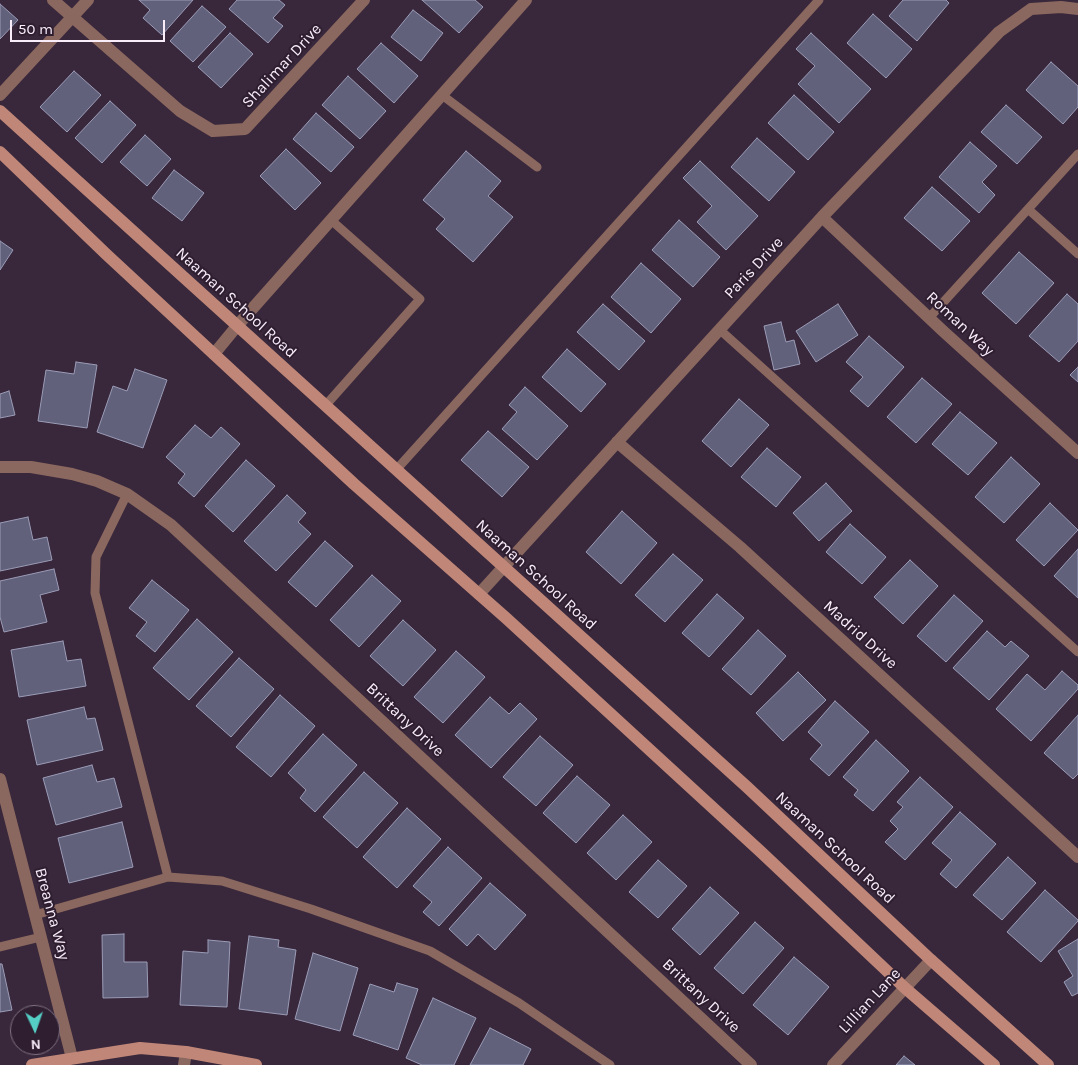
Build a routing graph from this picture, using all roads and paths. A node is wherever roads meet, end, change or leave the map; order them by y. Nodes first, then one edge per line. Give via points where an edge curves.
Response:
1 (53, 0) edge
2 (88, 0) edge
3 (364, 0) edge
4 (526, 0) edge
5 (819, 0) edge
6 (1078, 9) edge
7 (72, 18) junction
8 (0, 95) edge
9 (442, 95) junction
10 (0, 111) edge
11 (0, 152) edge
12 (1078, 154) edge
13 (537, 167) dead end
14 (1028, 209) junction
15 (822, 217) junction
16 (331, 220) junction
17 (1078, 254) edge
18 (929, 318) junction
19 (236, 326) junction
20 (720, 329) junction
21 (214, 354) junction
22 (325, 406) junction
23 (616, 442) junction
24 (1078, 453) edge
25 (0, 467) edge
26 (396, 470) junction
27 (127, 494) junction
28 (504, 568) junction
29 (479, 594) junction
30 (1078, 652) edge
31 (0, 779) edge
32 (1078, 857) edge
33 (168, 877) junction
34 (35, 915) junction
35 (41, 937) junction
36 (0, 947) edge
37 (931, 960) junction
38 (906, 988) junction
39 (72, 1058) junction
40 (185, 1059) edge
41 (32, 1065) edge
42 (256, 1065) edge
43 (610, 1065) edge
44 (751, 1065) edge
45 (833, 1065) edge
46 (994, 1065) edge
47 (1048, 1065) edge

1 - 7 street, Shalimar Drive
2 - 7 street
3 - 7 street, Shalimar Drive via 245,129 213,131 180,111
4 - 9 street
5 - 26 lane
6 - 15 street, Paris Drive via 1031,9 999,32
7 - 8 street
9 - 13 lane
9 - 16 street
10 - 19 main road, Naaman School Road
11 - 21 main road
12 - 14 lane
14 - 17 lane
14 - 18 lane
15 - 18 street, Roman Way
15 - 20 street, Paris Drive
16 - 19 street
16 - 22 lane via 420,299
18 - 24 street, Roman Way
19 - 21 street
19 - 22 main road, Naaman School Road
20 - 23 street, Paris Drive
20 - 30 lane
21 - 29 main road
22 - 26 main road, Naaman School Road
23 - 28 street, Paris Drive
23 - 32 street, Madrid Drive via 740,547
25 - 27 street, Brittany Drive via 30,467 72,474
26 - 28 main road, Naaman School Road
27 - 33 lane via 96,557 95,593
27 - 44 street, Brittany Drive via 171,525
28 - 29 street, Paris Drive
28 - 37 main road, Naaman School Road via 747,787
29 - 38 main road
31 - 34 street, Breanna Way
33 - 34 lane
33 - 43 lane via 222,880 430,951 519,1003
34 - 35 street, Breanna Way
35 - 36 lane
35 - 39 street, Breanna Way
37 - 38 street, Lillian Lane
37 - 47 main road, Naaman School Road
38 - 45 street, Lillian Lane
38 - 46 main road
39 - 40 main road via 140,1048
39 - 41 main road
40 - 42 main road

